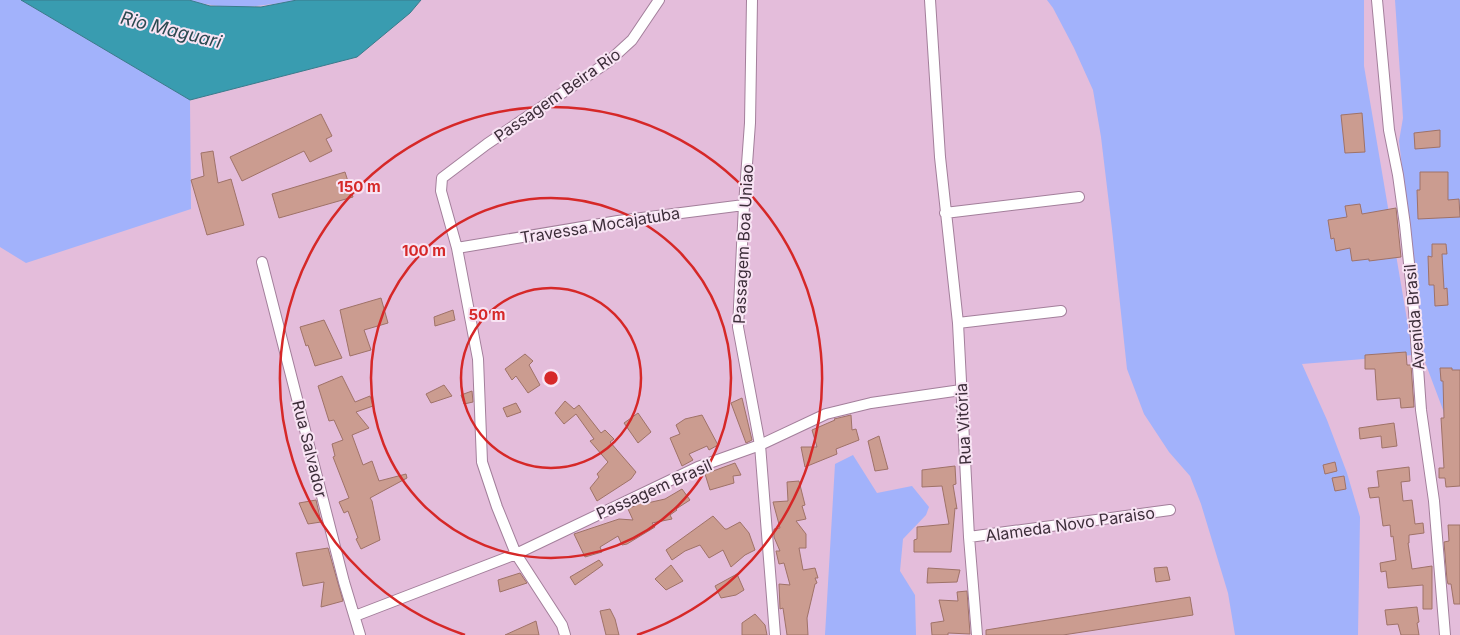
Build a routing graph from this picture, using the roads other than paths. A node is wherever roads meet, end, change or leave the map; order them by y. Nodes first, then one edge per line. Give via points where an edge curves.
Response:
1 (659, 0) edge
2 (752, 0) edge
3 (930, 0) edge
4 (1376, 0) edge
5 (1079, 197) dead end
6 (744, 205) junction
7 (945, 213) junction
8 (457, 248) junction
9 (262, 262) dead end
10 (1061, 312) dead end
11 (958, 323) junction
12 (961, 390) junction
13 (760, 444) junction
14 (1170, 510) dead end
15 (969, 538) junction
16 (516, 554) junction
17 (355, 616) junction
18 (360, 635) edge
19 (566, 635) edge
20 (775, 635) edge
21 (977, 635) edge
22 (1445, 635) edge

1 - 8 street, Passagem Beira Rio via 632,40 608,62 442,178 442,190
2 - 6 street, Passagem Boa Uniao via 750,123
3 - 7 street, Rua Vitória
4 - 22 street, Avenida Brasil via 1388,130 1405,225
5 - 7 street
6 - 8 street, Travessa Mocajatuba via 618,221
6 - 13 street, Passagem Boa Uniao via 738,327
7 - 11 street, Rua Vitória
8 - 16 street via 480,381 482,462
9 - 17 street, Rua Salvador
10 - 11 street
11 - 12 street, Rua Vitória
12 - 13 street, Passagem Brasil via 871,403 826,414
12 - 15 street, Rua Vitória
13 - 16 street, Passagem Brasil via 698,467
13 - 20 street, Passagem Boa Uniao
14 - 15 street, Alameda Novo Paraiso
15 - 21 street, Rua Vitória
16 - 17 street, Passagem Brasil
16 - 19 street
17 - 18 street, Rua Salvador

